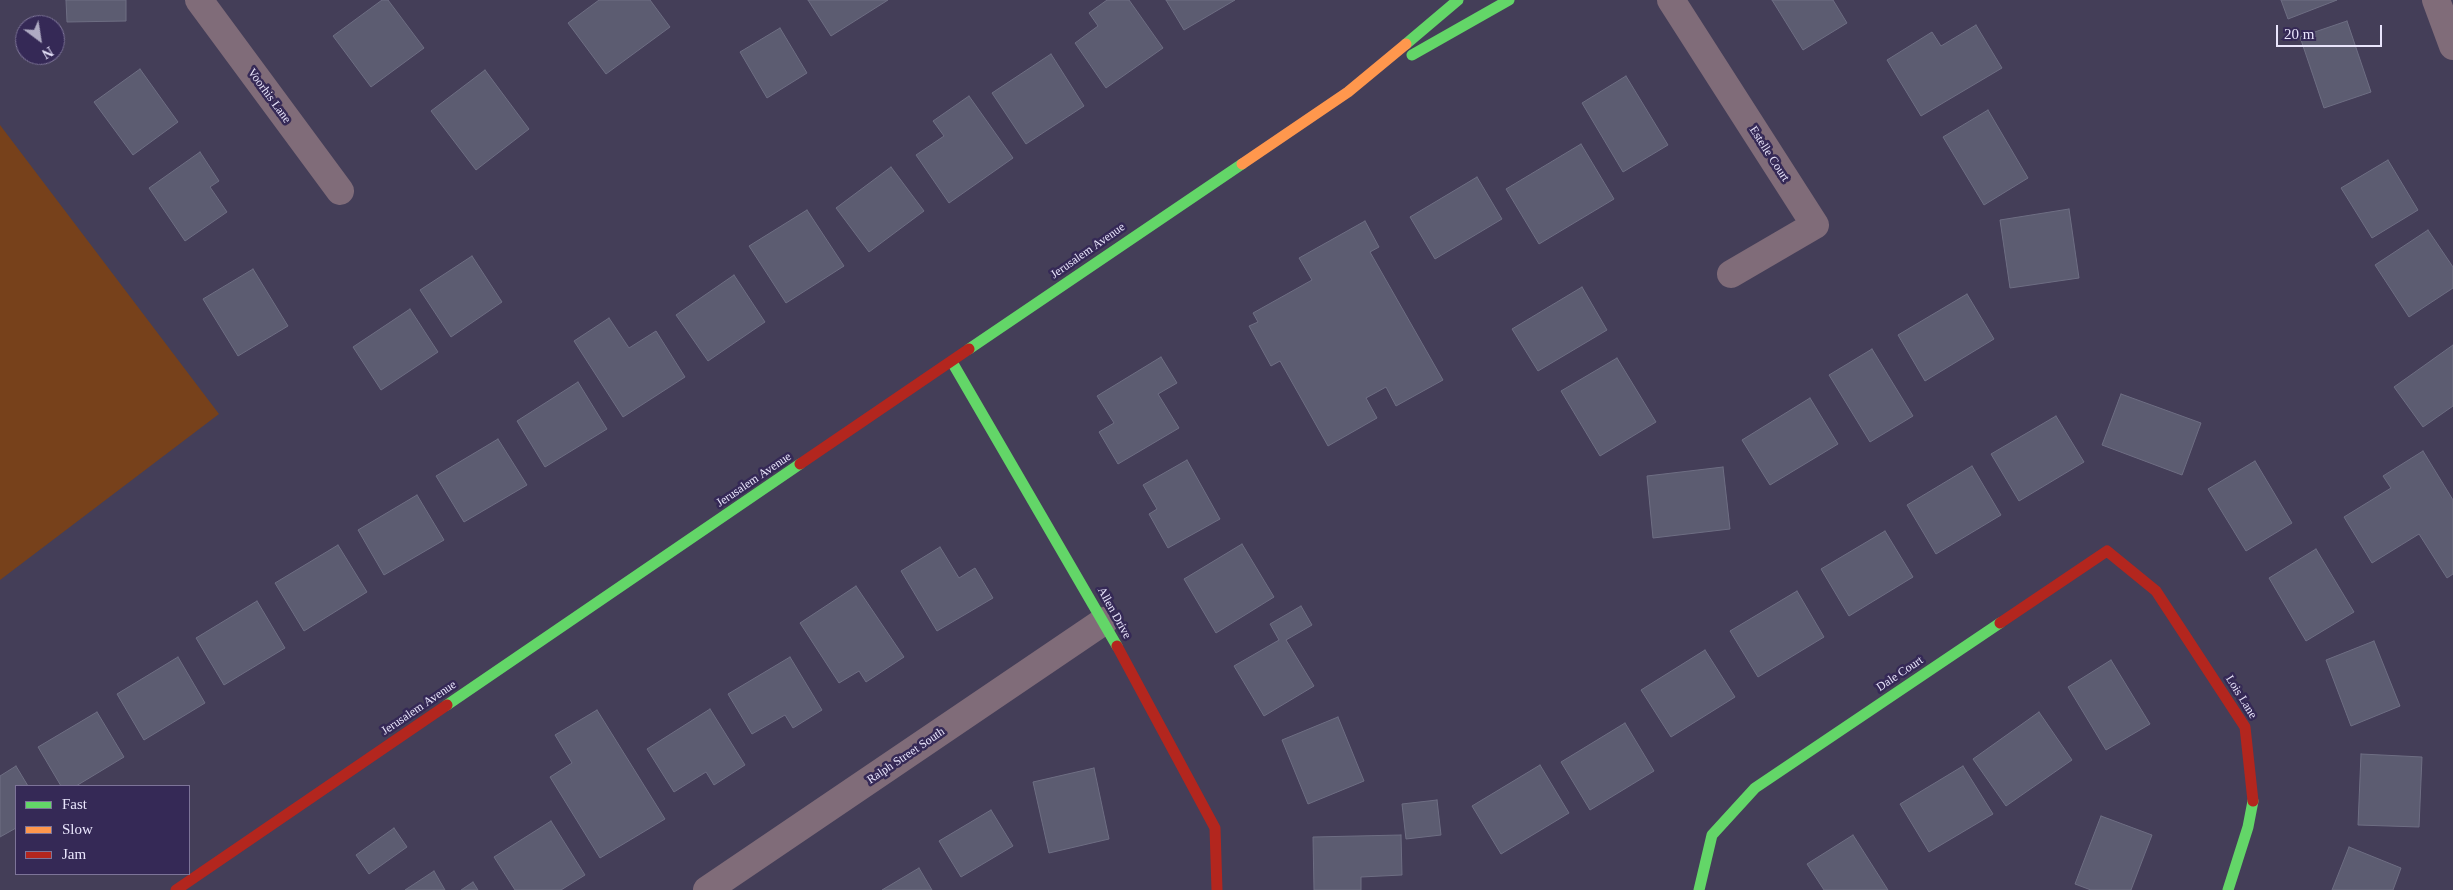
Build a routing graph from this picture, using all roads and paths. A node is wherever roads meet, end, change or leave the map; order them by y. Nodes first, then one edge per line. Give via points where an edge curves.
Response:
1 (199, 0) edge
2 (1458, 0) edge
3 (1509, 0) edge
4 (1671, 0) edge
5 (2436, 0) edge
6 (2453, 46) edge
7 (1348, 92) junction
8 (340, 192) dead end
9 (1730, 274) dead end
10 (952, 362) junction
11 (2156, 591) joint
12 (1104, 621) junction
13 (176, 890) edge
14 (708, 890) edge
15 (1217, 890) edge
16 (1699, 890) edge
17 (2228, 890) edge

1 - 8 street, Voorhis Lane
2 - 7 main road, Jerusalem Avenue
3 - 7 main road, Jerusalem Avenue
4 - 9 street, Estelle Court via 1815,225
5 - 6 street
7 - 10 main road, Jerusalem Avenue
10 - 12 main road, Allen Drive
10 - 13 main road, Jerusalem Avenue
11 - 16 main road, Dale Court via 2107,551 1755,788 1712,836
11 - 17 main road, Lois Lane via 2246,727 2252,800 2248,827
12 - 14 street, Ralph Street South
12 - 15 main road, Allen Drive via 1215,828

